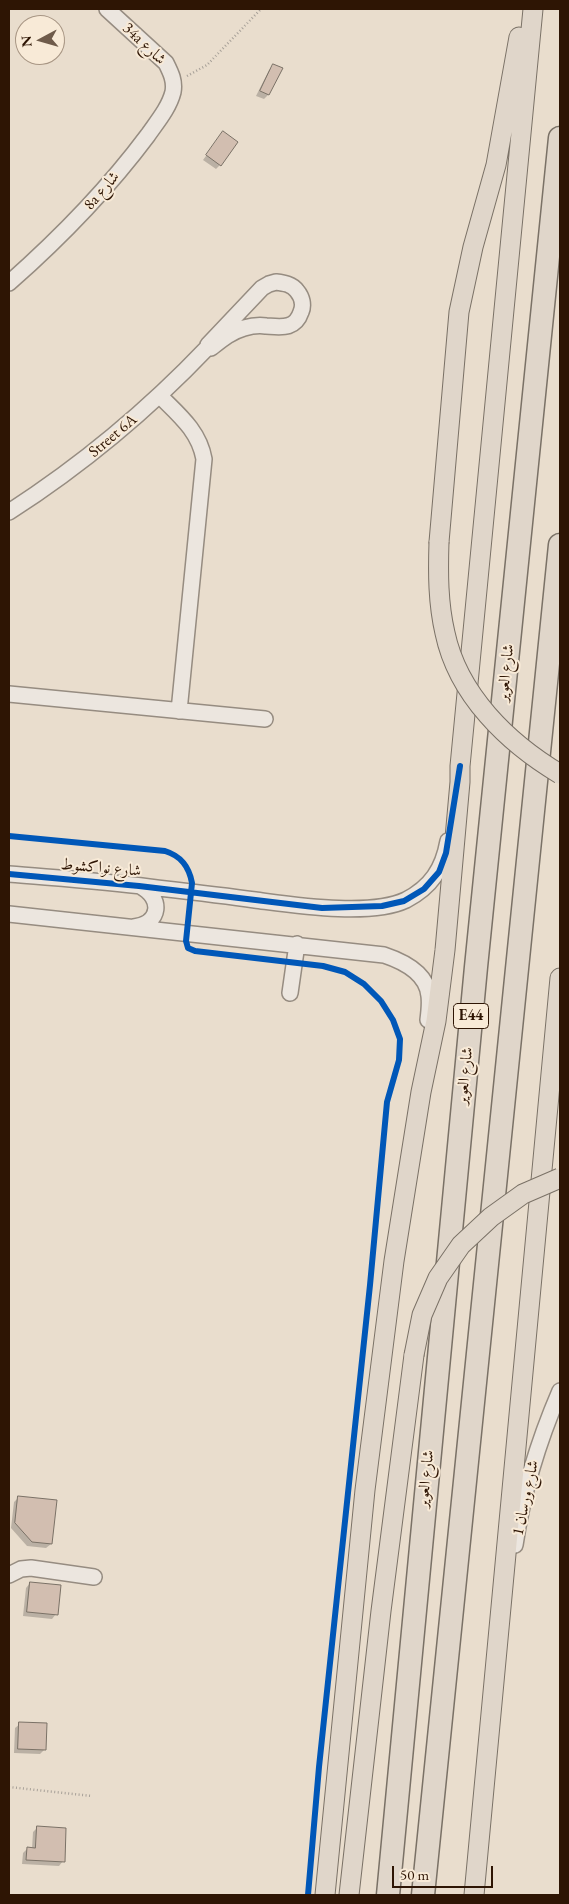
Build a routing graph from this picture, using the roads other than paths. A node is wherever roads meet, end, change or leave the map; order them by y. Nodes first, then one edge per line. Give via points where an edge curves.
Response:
1 (107, 9) edge
2 (525, 9) edge
3 (533, 9) edge
4 (174, 84) joint
5 (560, 138) edge
6 (9, 283) edge
7 (208, 348) junction
8 (160, 396) junction
9 (9, 512) edge
10 (560, 545) edge
11 (9, 694) edge
12 (179, 711) junction
13 (265, 719) dead end
14 (460, 766) junction
15 (560, 774) edge
16 (9, 874) edge
17 (140, 886) junction
18 (9, 914) edge
19 (132, 927) junction
20 (297, 944) junction
21 (560, 978) edge
22 (290, 993) dead end
23 (560, 1011) edge
24 (555, 1038) junction
25 (421, 1092) junction
26 (560, 1178) edge
27 (560, 1391) edge
28 (9, 1574) edge
29 (94, 1577) dead end
30 (500, 1606) junction
31 (325, 1895) edge
32 (349, 1895) edge
33 (388, 1895) edge
34 (423, 1895) edge
35 (474, 1895) edge

1 - 4 street, 34a شارع via 166,63
2 - 15 main road, bridge via 496,165 473,246 459,312 438,577 445,635 469,690 507,736 529,755
3 - 14 main road
4 - 6 street, 8a شارع via 165,110 131,158 52,244
5 - 33 highway, شارع العوير / E44 via 476,967
7 - 7 street, Street 6A via 245,328 290,326 301,314 299,293 286,283 265,285
7 - 8 street, Street 6A
8 - 9 street, Street 6A via 102,446
8 - 12 street via 192,428 204,459
10 - 34 highway, E44
11 - 12 street
12 - 13 street
14 - 17 street, شارع نواكشوط via 446,853 439,872 424,889 404,900 382,906 322,908
14 - 25 main road via 445,950 436,1021
16 - 17 street, شارع نواكشوط
17 - 19 street via 154,897 156,906 149,921
18 - 19 street
19 - 20 street
20 - 22 street
20 - 25 street via 384,955 400,960 423,980 429,1000
21 - 24 main road
23 - 24 main road
24 - 30 main road
25 - 31 main road via 394,1260 366,1481
26 - 32 main road, bridge via 523,1194 491,1217 461,1245 438,1278 426,1308 414,1355 375,1658
27 - 30 street, شارع ورسان 1 via 533,1459 522,1504 512,1578
28 - 29 street via 30,1568
30 - 35 main road

